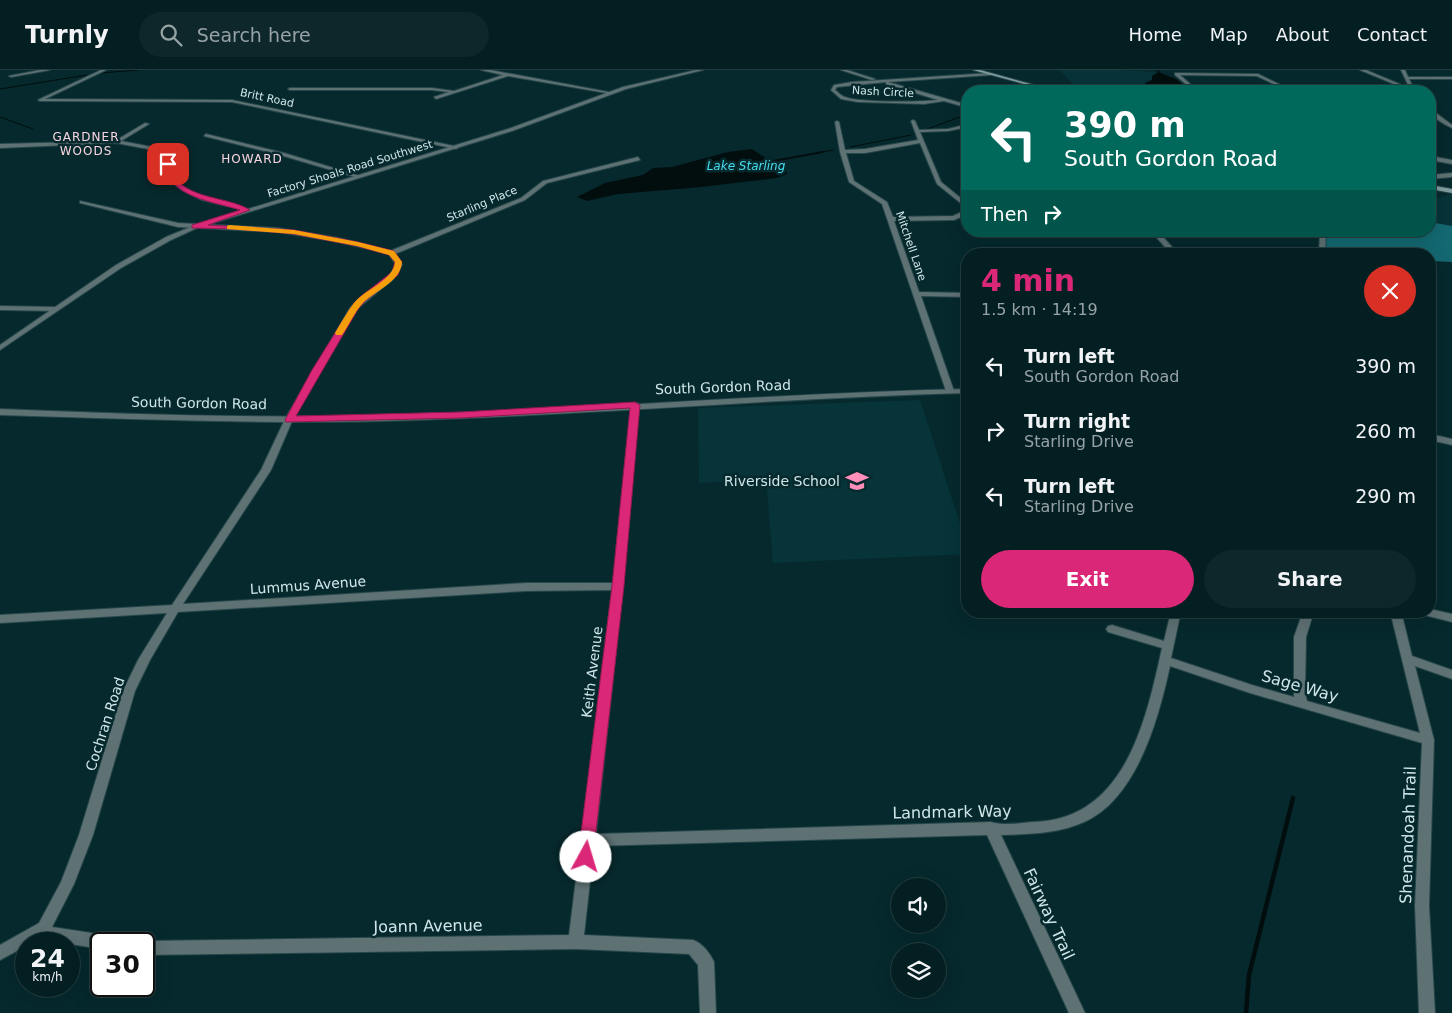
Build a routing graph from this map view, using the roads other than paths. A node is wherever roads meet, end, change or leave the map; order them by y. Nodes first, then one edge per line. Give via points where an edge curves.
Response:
1 (48, 70) edge
2 (104, 70) edge
3 (483, 70) edge
4 (701, 70) edge
5 (842, 70) edge
6 (975, 70) edge
7 (1362, 70) edge
8 (1403, 70) edge
9 (509, 74) junction
10 (990, 74) junction
11 (11, 76) dead end
12 (1429, 78) junction
13 (1449, 78) edge
14 (1409, 80) junction
15 (878, 81) junction
16 (1031, 85) edge
17 (1189, 85) edge
18 (1279, 85) edge
19 (1398, 85) edge
20 (1411, 85) edge
21 (290, 89) dead end
22 (455, 92) junction
23 (612, 93) junction
24 (436, 98) dead end
25 (945, 100) junction
26 (961, 105) edge
27 (1436, 115) edge
28 (913, 121) dead end
29 (837, 122) dead end
30 (146, 124) dead end
31 (961, 127) edge
32 (1452, 127) edge
33 (918, 131) junction
34 (206, 135) dead end
35 (921, 141) junction
36 (116, 142) junction
37 (0, 146) edge
38 (456, 147) junction
39 (843, 152) junction
40 (638, 159) dead end
41 (1436, 159) edge
42 (1452, 162) edge
43 (1452, 175) edge
44 (357, 176) junction
45 (1436, 176) edge
46 (1436, 187) edge
47 (1452, 191) edge
48 (82, 202) dead end
49 (961, 202) edge
50 (246, 210) junction
51 (961, 214) edge
52 (890, 219) junction
53 (194, 227) junction
54 (1159, 237) edge
55 (1170, 248) edge
56 (391, 253) junction
57 (917, 294) junction
58 (961, 295) edge
59 (0, 308) edge
60 (55, 309) junction
61 (0, 348) edge
62 (950, 391) junction
63 (961, 391) edge
64 (635, 405) junction
65 (0, 412) edge
66 (289, 420) junction
67 (1436, 438) edge
68 (1452, 442) edge
69 (618, 586) junction
70 (175, 608) junction
71 (1436, 614) edge
72 (0, 618) edge
73 (1174, 618) edge
74 (1307, 618) edge
75 (1397, 618) edge
76 (1452, 618) edge
77 (1112, 629) dead end
78 (1168, 646) junction
79 (1165, 660) junction
80 (1408, 660) junction
81 (1452, 675) edge
82 (1301, 704) junction
83 (1428, 740) junction
84 (991, 828) junction
85 (587, 840) junction
86 (40, 932) edge
87 (576, 942) junction
88 (15, 945) edge
89 (155, 948) edge
90 (0, 953) edge
91 (708, 1013) edge
92 (1077, 1013) edge
93 (1427, 1013) edge

1 - 11 street
2 - 38 street, Britt Road via 40,100 237,101
3 - 9 street
4 - 23 street, Factory Shoals Road Southwest
5 - 15 street
6 - 10 main road
7 - 19 street
8 - 14 street
9 - 22 street
9 - 23 street
10 - 15 street, Nash Circle
10 - 16 main road
12 - 13 street
12 - 14 street
12 - 14 street
14 - 20 street
15 - 25 street
15 - 25 street, Nash Circle via 844,84 833,90 843,98 858,101 924,103
17 - 18 street via 1176,74 1258,75
21 - 22 street via 432,89
22 - 24 street
23 - 38 street, Factory Shoals Road Southwest
25 - 26 street
27 - 32 street
28 - 33 street
29 - 39 street, Mitchell Lane
30 - 36 street
31 - 33 street
33 - 35 street
34 - 44 street
35 - 39 street
35 - 49 street via 940,183
36 - 37 street
36 - 50 street via 166,151 169,171 186,191
38 - 44 street, Factory Shoals Road Southwest
39 - 52 street, Mitchell Lane via 852,182 885,203
40 - 56 street, Starling Place via 545,182 523,198
41 - 42 street
43 - 45 street
44 - 50 street, Factory Shoals Road Southwest
46 - 47 main road
48 - 53 street
50 - 53 street, Factory Shoals Road Southwest
51 - 52 street via 954,218
52 - 57 street, Mitchell Lane
53 - 56 street via 278,230
53 - 60 street, Factory Shoals Road Southwest via 116,266
54 - 55 street
56 - 66 street, Cochran Road via 398,262 398,269 354,308
57 - 58 street
57 - 62 street, Mitchell Lane
59 - 60 street
60 - 61 street, Factory Shoals Road Southwest
62 - 63 street, South Gordon Road
62 - 64 street, South Gordon Road
64 - 66 street, South Gordon Road
64 - 69 street, Keith Avenue
65 - 66 street, South Gordon Road
66 - 70 street, Cochran Road via 266,470
67 - 68 street
69 - 70 street, Lummus Avenue via 526,587
69 - 85 street, Keith Avenue
70 - 72 street, Lummus Avenue
70 - 86 street, Cochran Road via 129,691 67,884
71 - 76 street
73 - 78 street, Landmark Way
74 - 82 street via 1300,637
75 - 80 street, Shenandoah Trail
77 - 78 street
78 - 79 street, Landmark Way
79 - 82 street, Sage Way
79 - 84 street, Landmark Way via 1143,745 1122,781 1104,802 1080,818 1039,828
80 - 81 street
80 - 83 street, Shenandoah Trail
82 - 83 street, Sage Way
83 - 93 street, Shenandoah Trail via 1422,906
84 - 85 street, Landmark Way
84 - 92 street, Fairway Trail
85 - 87 street, Keith Avenue
87 - 89 street, Joann Avenue
87 - 91 street, Joann Avenue via 693,946 706,962
88 - 90 street

